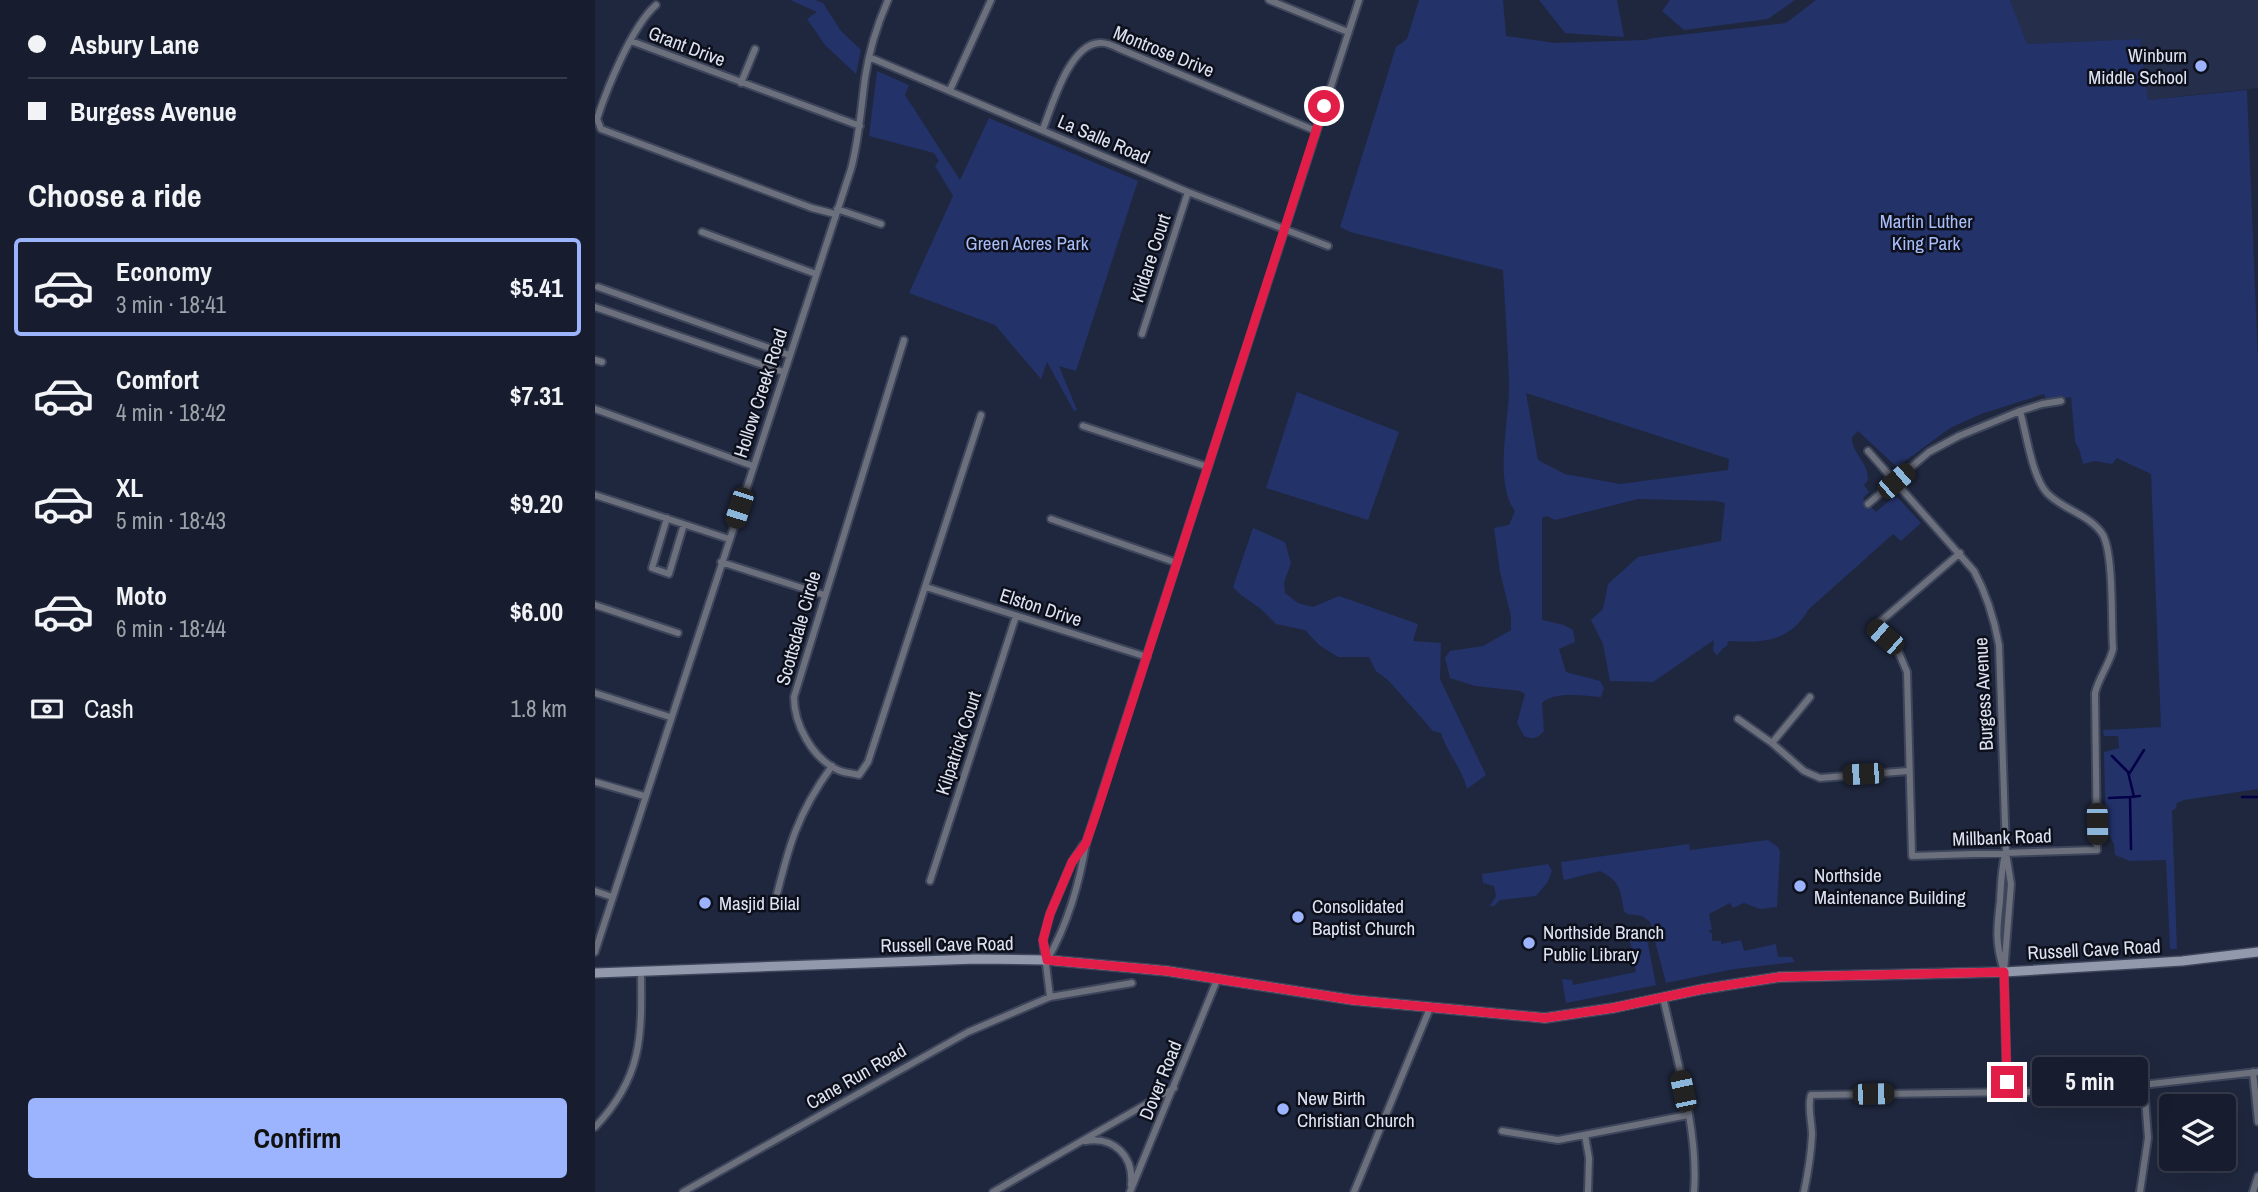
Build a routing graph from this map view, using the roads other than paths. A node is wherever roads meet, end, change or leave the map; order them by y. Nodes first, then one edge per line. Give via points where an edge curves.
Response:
1 (888, 0) edge
2 (991, 0) edge
3 (1269, 0) edge
4 (1359, 0) edge
5 (656, 5) dead end
6 (1348, 32) junction
7 (631, 41) junction
8 (755, 49) dead end
9 (869, 57) junction
10 (741, 83) junction
11 (950, 90) junction
12 (860, 126) junction
13 (1043, 129) junction
14 (1316, 131) junction
15 (1188, 192) junction
16 (836, 212) junction
17 (881, 223) dead end
18 (1285, 231) junction
19 (702, 232) dead end
20 (1328, 246) dead end
21 (815, 274) junction
22 (598, 287) dead end
23 (595, 307) edge
24 (1142, 334) dead end
25 (904, 340) dead end
26 (789, 355) junction
27 (783, 372) junction
28 (2061, 401) dead end
29 (595, 409) edge
30 (2020, 411) junction
31 (981, 415) dead end
32 (1083, 426) dead end
33 (1868, 452) dead end
34 (753, 466) junction
35 (1208, 467) junction
36 (1896, 481) junction
37 (595, 495) edge
38 (1868, 504) dead end
39 (667, 518) junction
40 (1051, 519) dead end
41 (684, 524) junction
42 (729, 539) junction
43 (1960, 553) junction
44 (722, 562) junction
45 (1177, 562) junction
46 (926, 586) junction
47 (824, 595) junction
48 (595, 606) edge
49 (1016, 616) junction
50 (678, 633) dead end
51 (1147, 657) junction
52 (595, 693) edge
53 (1809, 697) dead end
54 (670, 717) junction
55 (1738, 719) dead end
56 (1772, 743) junction
57 (832, 766) junction
58 (1908, 771) junction
59 (595, 782) edge
60 (644, 796) junction
61 (1086, 843) junction
62 (2006, 853) junction
63 (930, 881) dead end
64 (595, 891) edge
65 (612, 897) junction
66 (774, 906) dead end
67 (595, 952) edge
68 (2258, 952) edge
69 (1047, 960) junction
70 (2004, 972) junction
71 (595, 973) edge
72 (641, 973) junction
73 (1217, 980) junction
74 (1132, 983) dead end
75 (1050, 997) junction
76 (1663, 997) junction
77 (1430, 1008) junction
78 (2255, 1072) edge
79 (2144, 1085) junction
80 (1174, 1087) junction
81 (2007, 1092) junction
82 (1688, 1115) junction
83 (2258, 1122) edge
84 (595, 1127) edge
85 (1502, 1130) dead end
86 (1585, 1135) junction
87 (1080, 1142) junction
88 (2258, 1176) edge
89 (1130, 1191) edge
90 (683, 1192) edge
91 (993, 1192) edge
92 (1354, 1192) edge
93 (1588, 1192) edge
94 (1694, 1192) edge
95 (1804, 1192) edge
96 (2140, 1192) edge
97 (2253, 1192) edge

1 - 9 street, Hollow Creek Road
2 - 11 street
3 - 6 street
4 - 6 street
5 - 7 street
6 - 14 street
7 - 10 street, Grant Drive
7 - 16 street, Grant Drive via 599,112 601,129 812,208
8 - 10 street
9 - 11 street, La Salle Road
9 - 12 street, Hollow Creek Road
10 - 12 street, Grant Drive
11 - 13 street, La Salle Road
12 - 16 street, Hollow Creek Road
13 - 14 street, Montrose Drive via 1074,59 1099,43
13 - 15 street, La Salle Road
14 - 18 street
15 - 18 street, La Salle Road
15 - 24 street, Kildare Court
16 - 17 street
16 - 21 street, Hollow Creek Road
18 - 20 street, La Salle Road
18 - 35 street
19 - 21 street
21 - 26 street, Hollow Creek Road
22 - 26 street
23 - 27 street
25 - 47 street, Scottsdale Circle
26 - 27 street, Hollow Creek Road
27 - 34 street, Hollow Creek Road
28 - 30 street
29 - 34 street
30 - 36 street via 1929,452
30 - 62 street, Millbank Road via 2045,492 2104,536 2113,649 2095,693 2097,850
31 - 46 street
32 - 35 street
33 - 36 street, Burgess Avenue
34 - 42 street, Hollow Creek Road
35 - 45 street
36 - 38 street
36 - 43 street, Burgess Avenue
37 - 39 street
39 - 41 street
39 - 41 street via 652,568 669,574
40 - 45 street
41 - 42 street
42 - 44 street, Hollow Creek Road
43 - 58 street, Millbank Road via 1874,627 1896,646 1907,672
43 - 62 street, Burgess Avenue via 1987,595 1999,645
44 - 47 street
44 - 54 street, Hollow Creek Road
45 - 51 street
46 - 49 street, Elston Drive
46 - 57 street via 865,768 859,775
47 - 57 street, Scottsdale Circle via 794,706 805,737
48 - 50 street
49 - 51 street, Elston Drive
49 - 63 street, Kilpatrick Court
51 - 61 street
52 - 54 street
53 - 56 street
54 - 60 street, Hollow Creek Road
55 - 56 street
56 - 58 street via 1804,771 1820,778
57 - 66 street via 802,813
58 - 62 street, Millbank Road via 1912,856
59 - 60 street
60 - 65 street, Hollow Creek Road
61 - 69 street via 1058,941
61 - 69 street via 1072,862 1050,914 1043,940
62 - 70 street, Burgess Avenue via 2011,884
62 - 70 street, Burgess Avenue via 2000,872 1996,934
64 - 65 street
65 - 67 street, Hollow Creek Road
68 - 70 main road, Russell Cave Road
69 - 72 main road, Russell Cave Road
69 - 73 main road, Russell Cave Road via 1145,968
69 - 75 street
70 - 76 main road, Russell Cave Road via 1780,977
70 - 81 street, Burgess Avenue
71 - 72 main road, Russell Cave Road
72 - 84 street via 641,1036 636,1062 628,1084
73 - 77 main road, Russell Cave Road
73 - 80 street, Dover Road
74 - 75 street, Cane Run Road
75 - 90 street, Cane Run Road via 942,1045
76 - 77 main road, Russell Cave Road via 1545,1018
76 - 82 street
77 - 92 street
78 - 79 street
78 - 83 street
79 - 81 street
79 - 96 street via 2148,1138
80 - 87 street
80 - 89 street, Dover Road
81 - 95 street via 1811,1095 1811,1160
82 - 86 street
82 - 94 street
85 - 86 street via 1545,1140
86 - 93 street
87 - 89 street via 1108,1142 1123,1152 1130,1166
87 - 91 street
88 - 97 street

